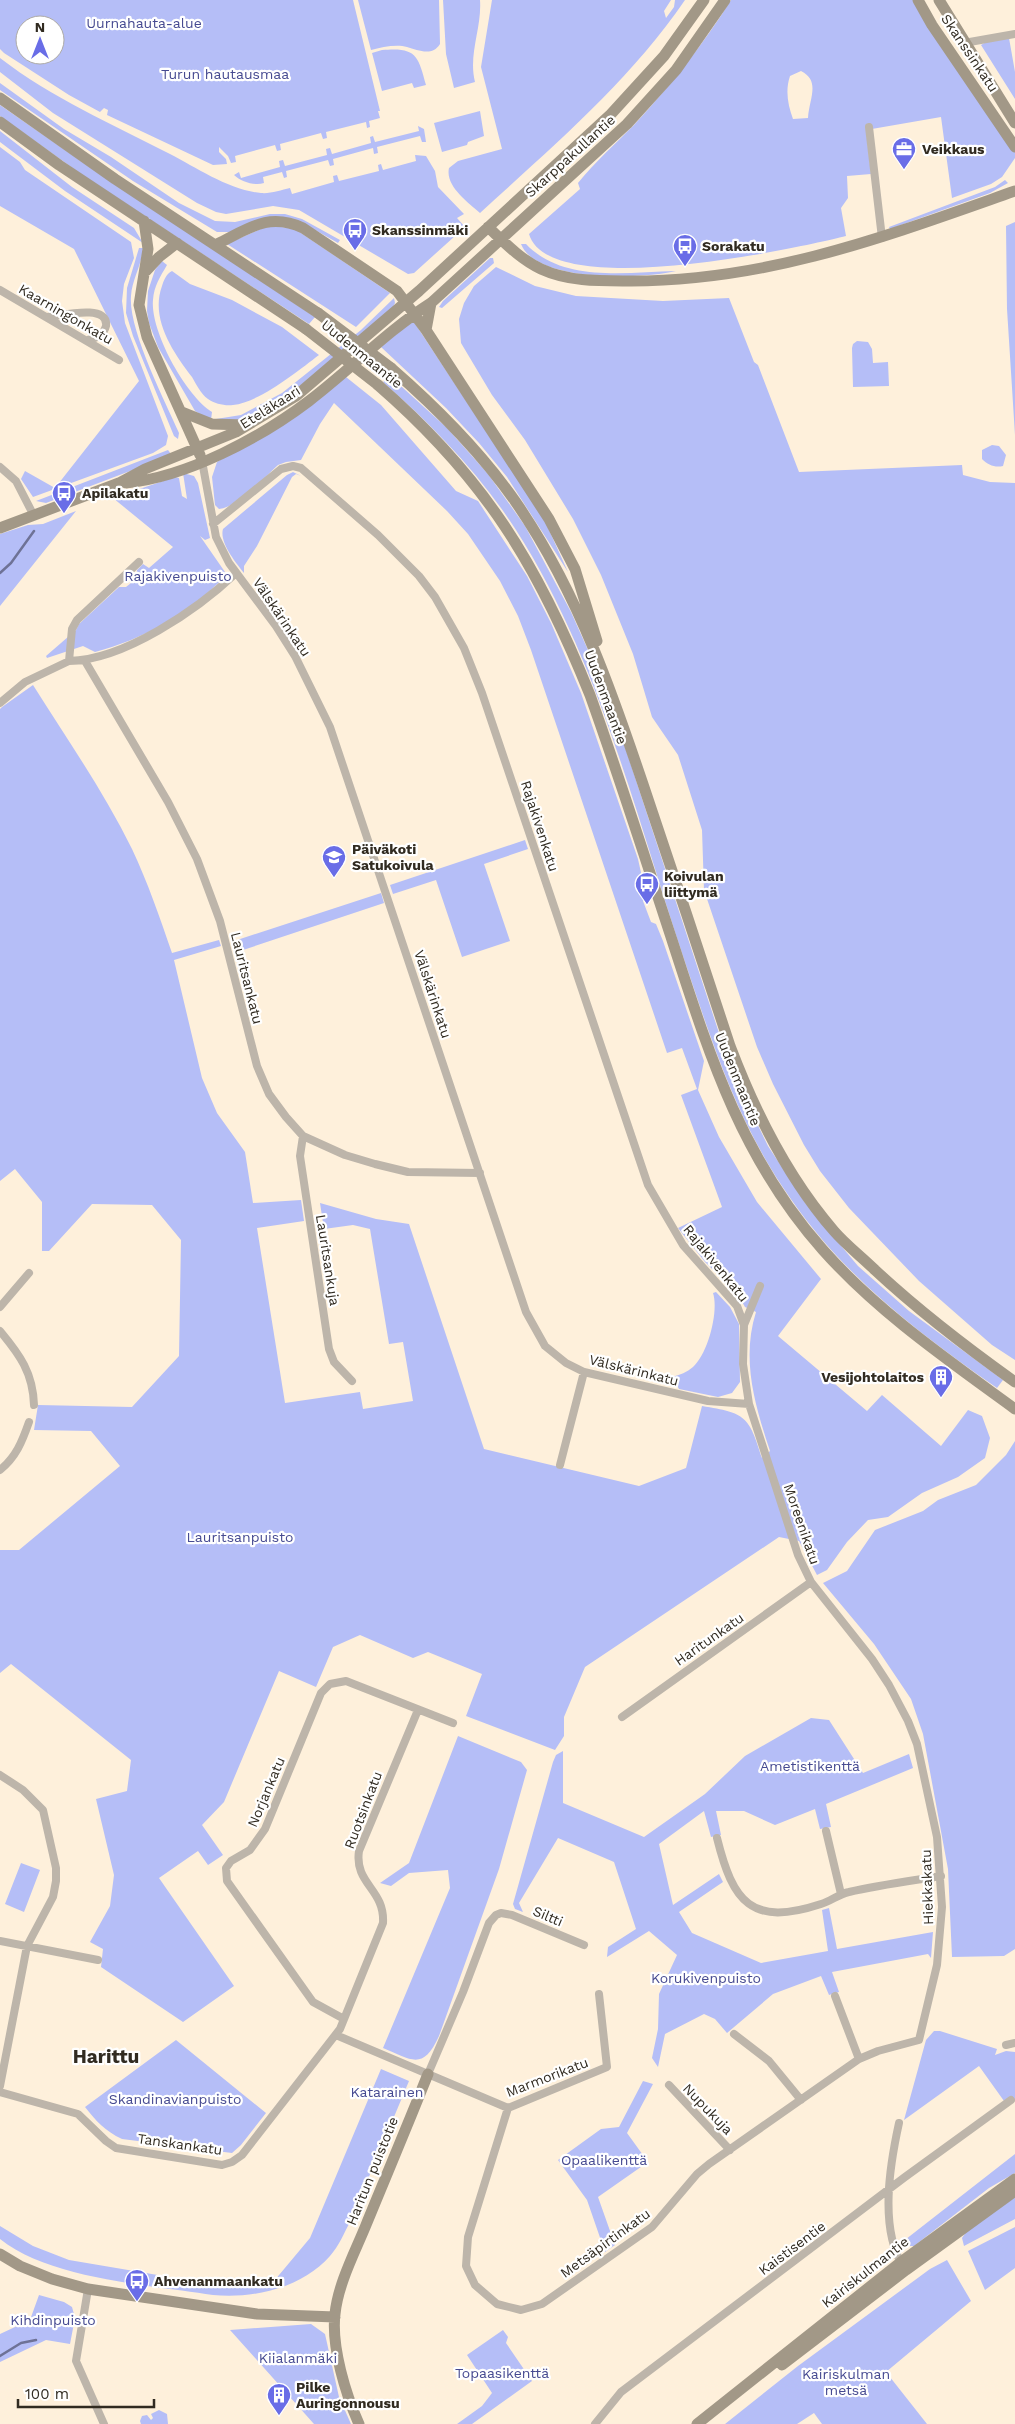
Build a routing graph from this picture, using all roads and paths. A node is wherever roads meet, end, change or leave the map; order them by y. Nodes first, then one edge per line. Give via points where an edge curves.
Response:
1 (704, 0) edge
2 (725, 0) edge
3 (918, 0) edge
4 (939, 0) edge
5 (1015, 34) edge
6 (964, 43) junction
7 (0, 98) edge
8 (0, 122) edge
9 (1015, 123) edge
10 (869, 127) dead end
11 (1015, 147) edge
12 (1015, 191) edge
13 (144, 221) junction
14 (488, 227) junction
15 (882, 238) junction
16 (502, 240) junction
17 (178, 243) junction
18 (218, 244) junction
19 (146, 271) junction
20 (0, 290) edge
21 (406, 302) junction
22 (431, 302) junction
23 (414, 314) junction
24 (47, 317) junction
25 (426, 330) junction
26 (88, 340) junction
27 (118, 360) dead end
28 (182, 412) junction
29 (250, 425) junction
30 (199, 448) junction
31 (202, 461) junction
32 (0, 467) edge
33 (119, 483) junction
34 (34, 514) junction
35 (213, 524) junction
36 (0, 528) edge
37 (138, 562) dead end
38 (236, 573) junction
39 (69, 661) junction
40 (85, 661) junction
41 (610, 690) junction
42 (0, 703) edge
43 (303, 1136) junction
44 (480, 1172) junction
45 (29, 1273) dead end
46 (760, 1286) dead end
47 (0, 1306) edge
48 (744, 1324) junction
49 (0, 1331) edge
50 (584, 1372) junction
51 (1012, 1380) edge
52 (352, 1382) dead end
53 (749, 1404) junction
54 (34, 1405) dead end
55 (1015, 1408) edge
56 (29, 1422) dead end
57 (560, 1465) dead end
58 (0, 1470) edge
59 (811, 1582) junction
60 (418, 1710) junction
61 (622, 1717) dead end
62 (454, 1723) dead end
63 (913, 1733) joint
64 (0, 1775) edge
65 (826, 1831) dead end
66 (716, 1838) dead end
67 (940, 1876) junction
68 (841, 1894) junction
69 (501, 1914) joint
70 (0, 1941) edge
71 (584, 1944) dead end
72 (27, 1946) junction
73 (98, 1960) dead end
74 (599, 1994) dead end
75 (835, 1996) dead end
76 (344, 2019) junction
77 (338, 2032) junction
78 (734, 2034) dead end
79 (919, 2040) joint
80 (1015, 2043) edge
81 (1006, 2045) dead end
82 (859, 2059) junction
83 (428, 2074) junction
84 (668, 2085) dead end
85 (0, 2086) edge
86 (0, 2092) edge
87 (801, 2100) junction
88 (1011, 2100) dead end
89 (508, 2108) junction
90 (899, 2123) dead end
91 (730, 2150) junction
92 (1015, 2179) edge
93 (1015, 2191) edge
94 (888, 2192) junction
95 (0, 2254) edge
96 (903, 2266) junction
97 (88, 2289) junction
98 (335, 2317) junction
99 (104, 2424) edge
100 (359, 2424) edge
101 (595, 2424) edge
102 (697, 2424) edge

1 - 14 main road, Skarppakullantie via 641,84
2 - 16 main road, Skarppakullantie via 657,93
3 - 11 main road, Skanssinkatu via 932,26
4 - 6 main road, Skanssinkatu
5 - 6 street
6 - 9 main road, Skanssinkatu
7 - 18 main road, Uudenmaantie via 107,173
8 - 13 main road, Uudenmaantie
10 - 15 street
12 - 15 main road
13 - 17 main road, Uudenmaantie
13 - 19 main road via 148,249
14 - 16 main road
14 - 21 main road, Skarppakullantie
15 - 16 main road via 801,261 742,272 648,281 562,276 524,259
16 - 22 main road, Skarppakullantie
17 - 19 main road
17 - 55 main road, Uudenmaantie, bridge via 306,329 378,385 428,430 469,476 517,543 567,638 590,695 711,1059 742,1131 764,1170 796,1217 841,1270 902,1325
18 - 21 main road via 260,223 289,222 390,286
18 - 41 main road, Uudenmaantie, bridge via 391,368 443,416 492,471 515,502 573,600
19 - 28 main road via 139,295 140,319
20 - 24 street, Kaarningonkatu
21 - 23 main road
21 - 29 main road, Eteläkaari via 312,384
22 - 23 main road, Skarppakullantie
22 - 25 main road
23 - 25 main road
23 - 31 main road, Eteläkaari via 308,401 244,442
24 - 26 street, Kaarningonkatu
24 - 26 street via 101,314 105,319 103,333
25 - 41 main road via 524,478 575,569
26 - 27 street, Kaarningonkatu
28 - 29 main road via 212,424
28 - 30 main road
29 - 30 main road, Eteläkaari
30 - 31 main road
30 - 33 main road, Eteläkaari
31 - 33 main road, Eteläkaari via 149,480
31 - 35 street, Välskärinkatu
32 - 34 street via 16,481
33 - 34 main road, Eteläkaari
34 - 36 main road, Eteläkaari
35 - 38 street, Välskärinkatu via 216,537
35 - 48 street, Rajakivenkatu via 281,469 297,467 398,554 435,597 464,648 482,693 648,1185 683,1245 734,1300
37 - 39 street via 77,620 72,628
38 - 40 street via 201,604 167,626
38 - 44 street, Välskärinkatu via 295,656 330,727
39 - 40 street
39 - 42 street via 25,682
40 - 43 street, Lauritsankatu via 168,802 196,859 220,921 257,1066 269,1094
41 - 51 main road, Uudenmaantie via 730,1046 775,1147 835,1232 920,1312
43 - 44 street, Lauritsankatu via 345,1155 408,1172
43 - 52 street, Lauritsankuja via 300,1156 329,1349 334,1362
44 - 50 street, Välskärinkatu via 531,1324 545,1346
45 - 47 street
46 - 48 street
48 - 53 street, Moreenikatu via 743,1364
49 - 54 street via 21,1356 33,1387
50 - 53 street, Välskärinkatu via 708,1401
50 - 57 street
53 - 59 street, Moreenikatu via 796,1549
56 - 58 street via 22,1444
59 - 61 street, Haritunkatu
59 - 63 street, Moreenikatu via 881,1672
60 - 62 street, Norjankatu
60 - 76 street, Ruotsinkatu via 359,1851 357,1863 362,1876 381,1901 383,1923
60 - 76 street, Norjankatu via 346,1681 330,1684 321,1693 266,1829 250,1850 231,1861 226,1868 227,1881 313,2002
63 - 67 street, Hiekkakatu via 935,1825
64 - 72 street via 23,1790 43,1810 56,1868 53,1898
65 - 68 street
66 - 68 street via 731,1884 740,1898 755,1907 787,1912 820,1904
67 - 68 street
67 - 79 street, Hiekkakatu via 940,1949
69 - 71 street, Siltti via 512,1915
69 - 83 street, Haritun puistotie via 491,1919 486,1928
70 - 72 street
72 - 73 street
72 - 85 street
74 - 89 street, Marmorikatu via 607,2066
75 - 82 street
76 - 77 street, Ruotsinkatu
77 - 83 street
77 - 86 street, Tanskankatu via 242,2155 222,2164 116,2148 78,2114
78 - 87 street via 770,2061
79 - 82 street, Metsäpirtinkatu
80 - 81 street
82 - 87 street, Metsäpirtinkatu
83 - 89 street, Marmorikatu
83 - 98 main road, Haritun puistotie via 356,2251
84 - 91 street, Nupukuja
87 - 91 street, Metsäpirtinkatu
88 - 94 street, Kaistisentie
89 - 91 street, Metsäpirtinkatu via 471,2226 465,2259 468,2273 480,2290 497,2304 513,2309 528,2309 542,2304 652,2227 698,2174
90 - 94 street
92 - 96 main road, Kairiskulmantie
93 - 96 main road, Kairiskulmantie
94 - 96 street via 893,2238
94 - 101 street, Kaistisentie via 621,2392
95 - 97 main road via 20,2266
96 - 102 main road, Kairiskulmantie via 797,2355
97 - 98 main road via 257,2314
97 - 99 street via 76,2361
98 - 100 main road, Haritun puistotie via 346,2395

